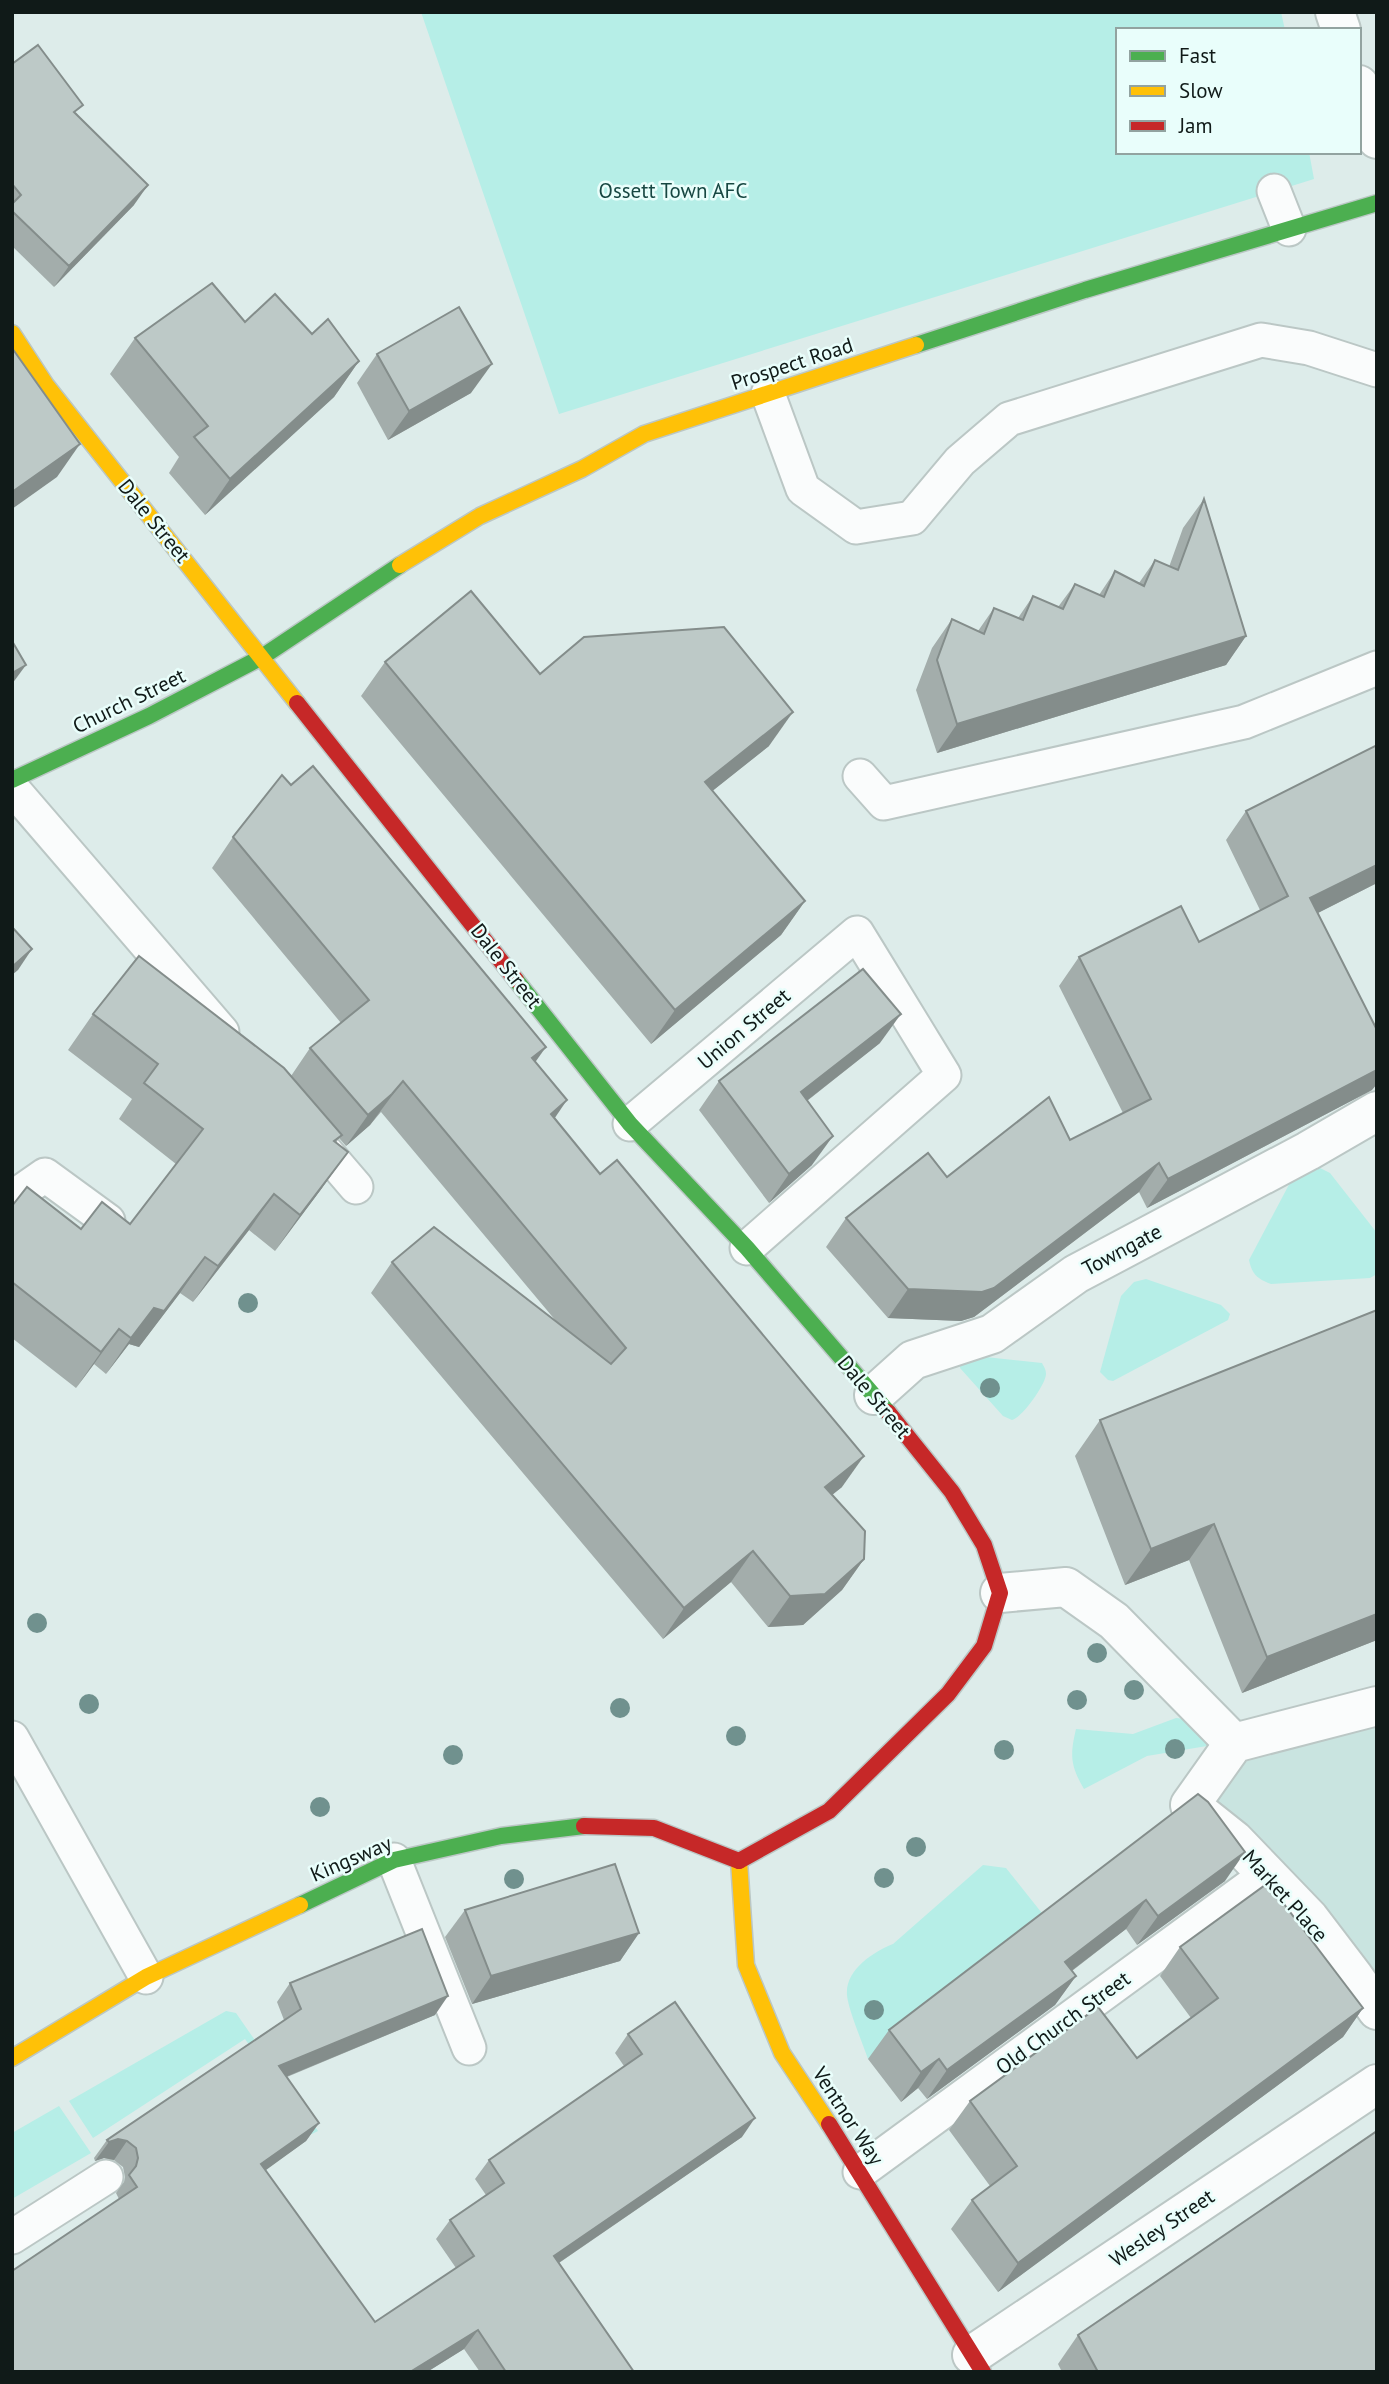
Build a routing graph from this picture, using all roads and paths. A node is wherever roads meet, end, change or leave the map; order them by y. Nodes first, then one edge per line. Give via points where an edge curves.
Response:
1 (1361, 91) edge
2 (1377, 139) edge
3 (1273, 191) dead end
4 (1377, 203) edge
5 (1289, 229) junction
6 (12, 333) edge
7 (1377, 370) edge
8 (768, 394) junction
9 (262, 656) junction
10 (1377, 668) edge
11 (860, 776) dead end
12 (12, 780) edge
13 (12, 789) edge
14 (239, 1051) edge
15 (284, 1103) edge
16 (1377, 1111) edge
17 (630, 1124) junction
18 (356, 1187) dead end
19 (12, 1198) edge
20 (108, 1221) edge
21 (747, 1248) junction
22 (874, 1395) junction
23 (1000, 1593) junction
24 (1377, 1706) edge
25 (12, 1738) edge
26 (1234, 1743) junction
27 (394, 1860) junction
28 (738, 1861) junction
29 (1267, 1874) junction
30 (146, 1976) junction
31 (1377, 2010) edge
32 (469, 2048) dead end
33 (12, 2058) edge
34 (1377, 2084) edge
35 (860, 2172) junction
36 (106, 2177) dead end
37 (12, 2237) edge
38 (970, 2364) edge

1 - 2 street
3 - 5 lane
4 - 5 main road, Prospect Road
5 - 8 main road, Prospect Road
6 - 9 main road, Dale Street via 46,385
7 - 8 lane via 1309,348 1261,340 1009,419 960,461 912,518 856,527 803,489
8 - 9 main road, Prospect Road via 644,435 480,516
9 - 12 main road, Church Street via 149,716
9 - 17 main road, Dale Street
10 - 11 lane via 1244,722 884,803
13 - 14 lane
15 - 18 lane
16 - 22 street, Towngate via 1076,1274 992,1334 913,1360
17 - 21 main road, Dale Street
17 - 21 lane, Union Street via 858,933 944,1075
19 - 20 lane via 45,1175
21 - 22 main road, Dale Street
22 - 23 main road, Dale Street via 952,1492 984,1545
23 - 26 street via 1066,1587 1114,1621
23 - 28 main road via 984,1646 948,1694 829,1811
24 - 26 street
25 - 30 lane
26 - 29 street, Market Place via 1190,1805
27 - 28 main road, Kingsway via 501,1836 576,1826 654,1829
27 - 30 main road, Kingsway
27 - 32 lane
28 - 35 main road, Ventnor Way via 746,1965 782,2053
29 - 31 street, Market Place via 1308,1918
29 - 35 lane, Old Church Street
30 - 33 main road, Kingsway
34 - 38 street, Wesley Street
35 - 38 main road, Ventnor Way
36 - 37 lane

